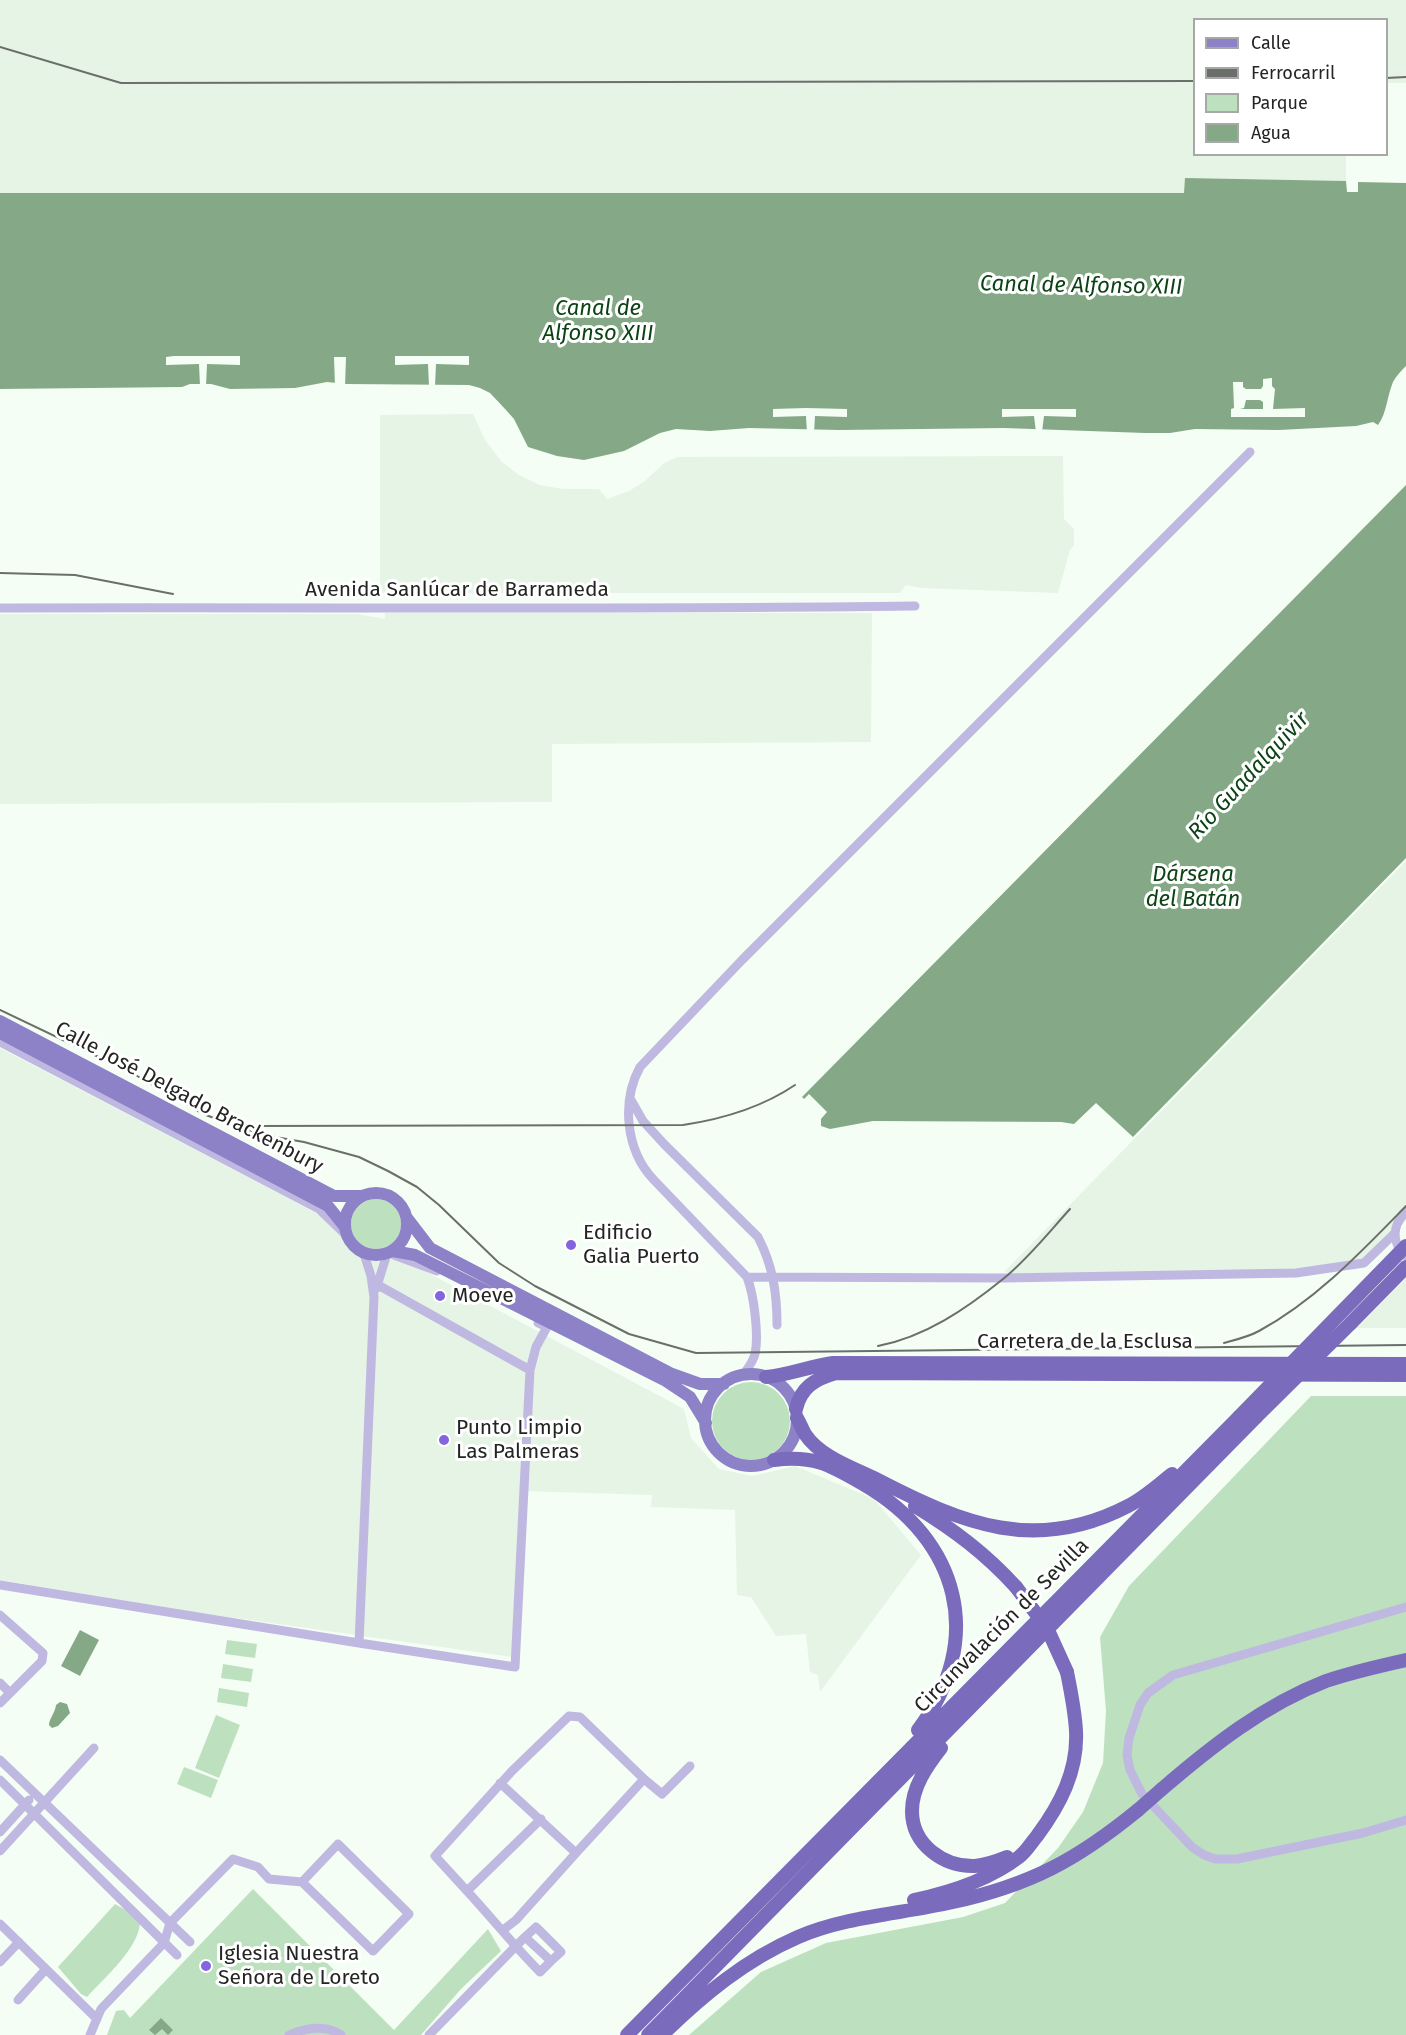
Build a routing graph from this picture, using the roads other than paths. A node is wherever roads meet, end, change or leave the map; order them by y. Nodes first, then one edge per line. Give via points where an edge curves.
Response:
1 (1250, 452) dead end
2 (915, 606) dead end
3 (0, 608) edge
4 (0, 1021) edge
5 (0, 1033) edge
6 (0, 1041) edge
7 (631, 1101) junction
8 (362, 1196) junction
9 (1406, 1212) edge
10 (407, 1218) junction
11 (345, 1231) junction
12 (1395, 1233) junction
13 (1406, 1246) edge
14 (389, 1253) junction
15 (364, 1254) junction
16 (1406, 1256) edge
17 (1406, 1267) edge
18 (747, 1276) junction
19 (773, 1276) junction
20 (378, 1285) junction
21 (374, 1297) junction
22 (777, 1325) dead end
23 (547, 1327) junction
24 (620, 1357) junction
25 (1406, 1364) edge
26 (530, 1370) junction
27 (743, 1375) junction
28 (1406, 1375) edge
29 (766, 1377) junction
30 (724, 1384) junction
31 (796, 1413) junction
32 (706, 1423) junction
33 (1205, 1450) junction
34 (774, 1460) junction
35 (882, 1489) junction
36 (0, 1585) edge
37 (1406, 1607) edge
38 (0, 1615) edge
39 (359, 1643) junction
40 (1406, 1660) edge
41 (0, 1683) edge
42 (10, 1693) junction
43 (976, 1702) junction
44 (0, 1703) edge
45 (94, 1748) dead end
46 (0, 1760) edge
47 (690, 1766) dead end
48 (889, 1768) junction
49 (644, 1779) junction
50 (0, 1780) edge
51 (500, 1783) junction
52 (34, 1794) junction
53 (43, 1802) junction
54 (25, 1804) junction
55 (34, 1813) junction
56 (541, 1819) junction
57 (1406, 1820) edge
58 (0, 1832) edge
59 (1036, 1837) junction
60 (0, 1851) edge
61 (576, 1853) junction
62 (302, 1882) junction
63 (467, 1891) junction
64 (516, 1920) junction
65 (170, 1923) junction
66 (837, 1924) junction
67 (536, 1927) junction
68 (2, 1928) edge
69 (503, 1930) junction
70 (525, 1937) junction
71 (19, 1942) junction
72 (190, 1942) dead end
73 (164, 1943) junction
74 (515, 1947) junction
75 (177, 1955) dead end
76 (551, 1961) junction
77 (0, 1962) edge
78 (46, 1969) junction
79 (18, 2000) dead end
80 (97, 2019) junction
81 (90, 2035) edge
82 (289, 2035) edge
83 (341, 2035) edge
84 (429, 2035) edge
85 (627, 2035) edge
86 (648, 2035) edge
87 (662, 2035) edge

1 - 7 street via 649,1056 634,1078
2 - 3 street, Avenida Sanlúcar de Barrameda
4 - 8 main road, Calle José Delgado Brackenbury via 334,1196
5 - 11 main road, Calle José Delgado Brackenbury via 328,1206
6 - 11 street via 319,1209
7 - 18 street via 629,1125 644,1169
7 - 19 street via 664,1144 758,1237
8 - 10 main road via 388,1196 398,1202
8 - 11 main road via 349,1208
9 - 12 street
10 - 14 main road via 401,1244
10 - 30 main road via 430,1248 672,1374 700,1384
11 - 15 main road via 353,1246
12 - 16 street
12 - 19 street via 1364,1263 1296,1273 1004,1278
13 - 33 highway, Circunvalación de Sevilla, bridge
14 - 15 main road
14 - 20 street
14 - 23 street via 437,1271
14 - 24 main road via 415,1255
15 - 21 street
17 - 43 highway, Circunvalación de Sevilla, bridge
18 - 19 street
18 - 27 street via 754,1297 755,1352
19 - 22 street
20 - 21 street
20 - 26 street
21 - 39 street
23 - 24 street
23 - 26 street
24 - 32 main road via 690,1397
25 - 29 highway, Carretera de la Esclusa via 833,1363
26 - 39 street via 514,1667
27 - 29 main road
27 - 30 main road
28 - 31 highway, Carretera de la Esclusa via 836,1373 804,1389
29 - 31 main road via 784,1388
30 - 32 main road via 708,1405
31 - 34 main road via 795,1432 789,1445
31 - 35 highway via 805,1434 824,1452
32 - 34 main road via 711,1441 730,1460 747,1466
33 - 35 highway via 1130,1506 1074,1526 1048,1530 1010,1530 969,1521
33 - 48 highway, Circunvalación de Sevilla
34 - 35 highway via 806,1458 829,1464
35 - 48 highway via 930,1543 945,1570 957,1631 950,1674 940,1698
35 - 59 highway, bridge via 954,1530 981,1551 1016,1587 1047,1628 1067,1672 1076,1732 1073,1764 1063,1796
36 - 39 street
37 - 57 street via 1173,1675 1148,1693 1140,1705 1127,1755 1142,1794 1192,1847 1215,1859 1351,1835
38 - 42 street via 43,1653 42,1661
40 - 66 highway, bridge via 1325,1682 1246,1722 1107,1835 1035,1878 952,1903
41 - 42 street
42 - 44 street
43 - 59 highway via 916,1786 912,1811 917,1833 929,1851 952,1863 975,1866 1010,1855
43 - 86 highway, Circunvalación de Sevilla
45 - 53 street
46 - 52 street
47 - 49 street via 662,1794
48 - 85 highway, Circunvalación de Sevilla
49 - 51 street via 580,1717 568,1716
49 - 61 street
50 - 54 street
51 - 56 street
51 - 63 street via 435,1856
52 - 53 street
52 - 54 street
53 - 55 street
53 - 65 street
54 - 55 street
54 - 58 street
55 - 60 street
55 - 73 street
56 - 61 street
56 - 63 street
59 - 66 highway via 1010,1863 967,1886 850,1913
61 - 64 street
62 - 62 street via 372,1952 409,1914 338,1844
62 - 65 street via 269,1880 258,1866 233,1859
63 - 69 street
64 - 67 street
64 - 69 street
65 - 72 street
65 - 73 street
66 - 87 highway via 798,1937 735,1971
67 - 70 street
67 - 76 street via 561,1952
68 - 71 street
69 - 74 street
70 - 74 street
70 - 76 street
71 - 77 street
71 - 78 street
73 - 75 street
73 - 80 street via 101,2009
74 - 76 street via 540,1972
74 - 84 street
78 - 79 street
78 - 80 street
80 - 81 street
82 - 83 street via 314,2028 335,2030

